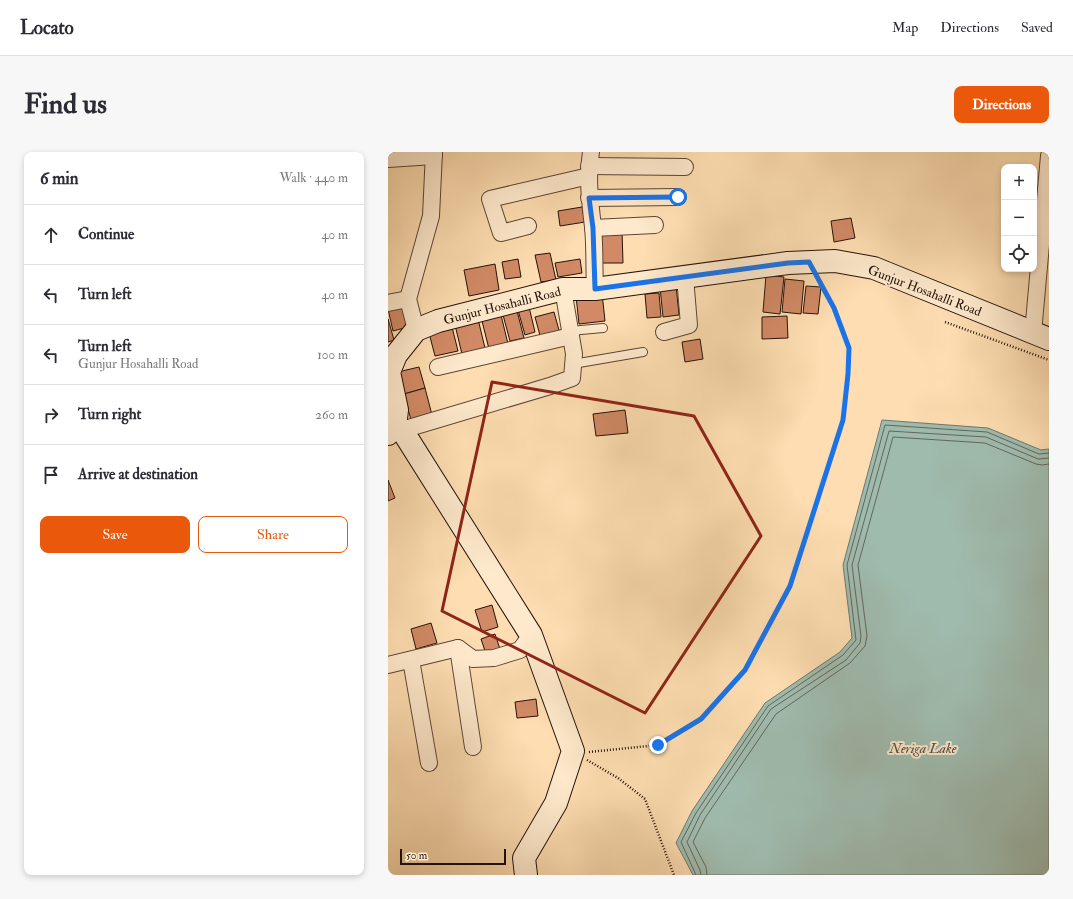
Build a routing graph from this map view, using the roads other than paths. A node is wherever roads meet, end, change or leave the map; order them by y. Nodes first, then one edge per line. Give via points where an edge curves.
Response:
1 (434, 154) edge
2 (1049, 156) edge
3 (388, 159) edge
4 (590, 165) edge
5 (685, 168) dead end
6 (678, 197) dead end
7 (589, 198) junction
8 (655, 225) dead end
9 (528, 226) dead end
10 (593, 228) junction
11 (685, 277) junction
12 (563, 289) junction
13 (595, 289) junction
14 (408, 300) junction
15 (388, 303) edge
16 (603, 328) dead end
17 (416, 330) junction
18 (664, 332) dead end
19 (570, 334) junction
20 (1041, 336) edge
21 (642, 352) dead end
22 (573, 364) junction
23 (438, 368) dead end
24 (388, 373) edge
25 (395, 430) edge
26 (531, 635) junction
27 (458, 648) junction
28 (411, 660) junction
29 (388, 665) edge
30 (473, 746) dead end
31 (429, 763) dead end
32 (526, 875) edge

1 - 3 street
1 - 14 street via 431,216
2 - 20 street
4 - 5 street
4 - 7 street
4 - 9 street via 490,199 501,233
6 - 7 street
7 - 10 street
8 - 10 street
10 - 13 street
11 - 13 street, Gunjur Hosahalli Road
11 - 18 street via 689,325
11 - 20 street, Gunjur Hosahalli Road via 788,263 835,261 874,268
12 - 13 street, Gunjur Hosahalli Road
12 - 17 street, Gunjur Hosahalli Road via 438,320
12 - 19 street
14 - 15 street
14 - 17 street
16 - 19 lane
17 - 24 street, Gunjur Hosahalli Road via 396,355
19 - 22 street
19 - 23 street
21 - 22 lane
22 - 25 street via 572,378
24 - 25 street, Gunjur Hosahalli Road via 397,410
25 - 26 street
26 - 27 street via 520,650 494,658 474,659
26 - 32 street via 573,751 556,803 524,858
27 - 28 street
27 - 30 street
28 - 29 street
28 - 31 street

